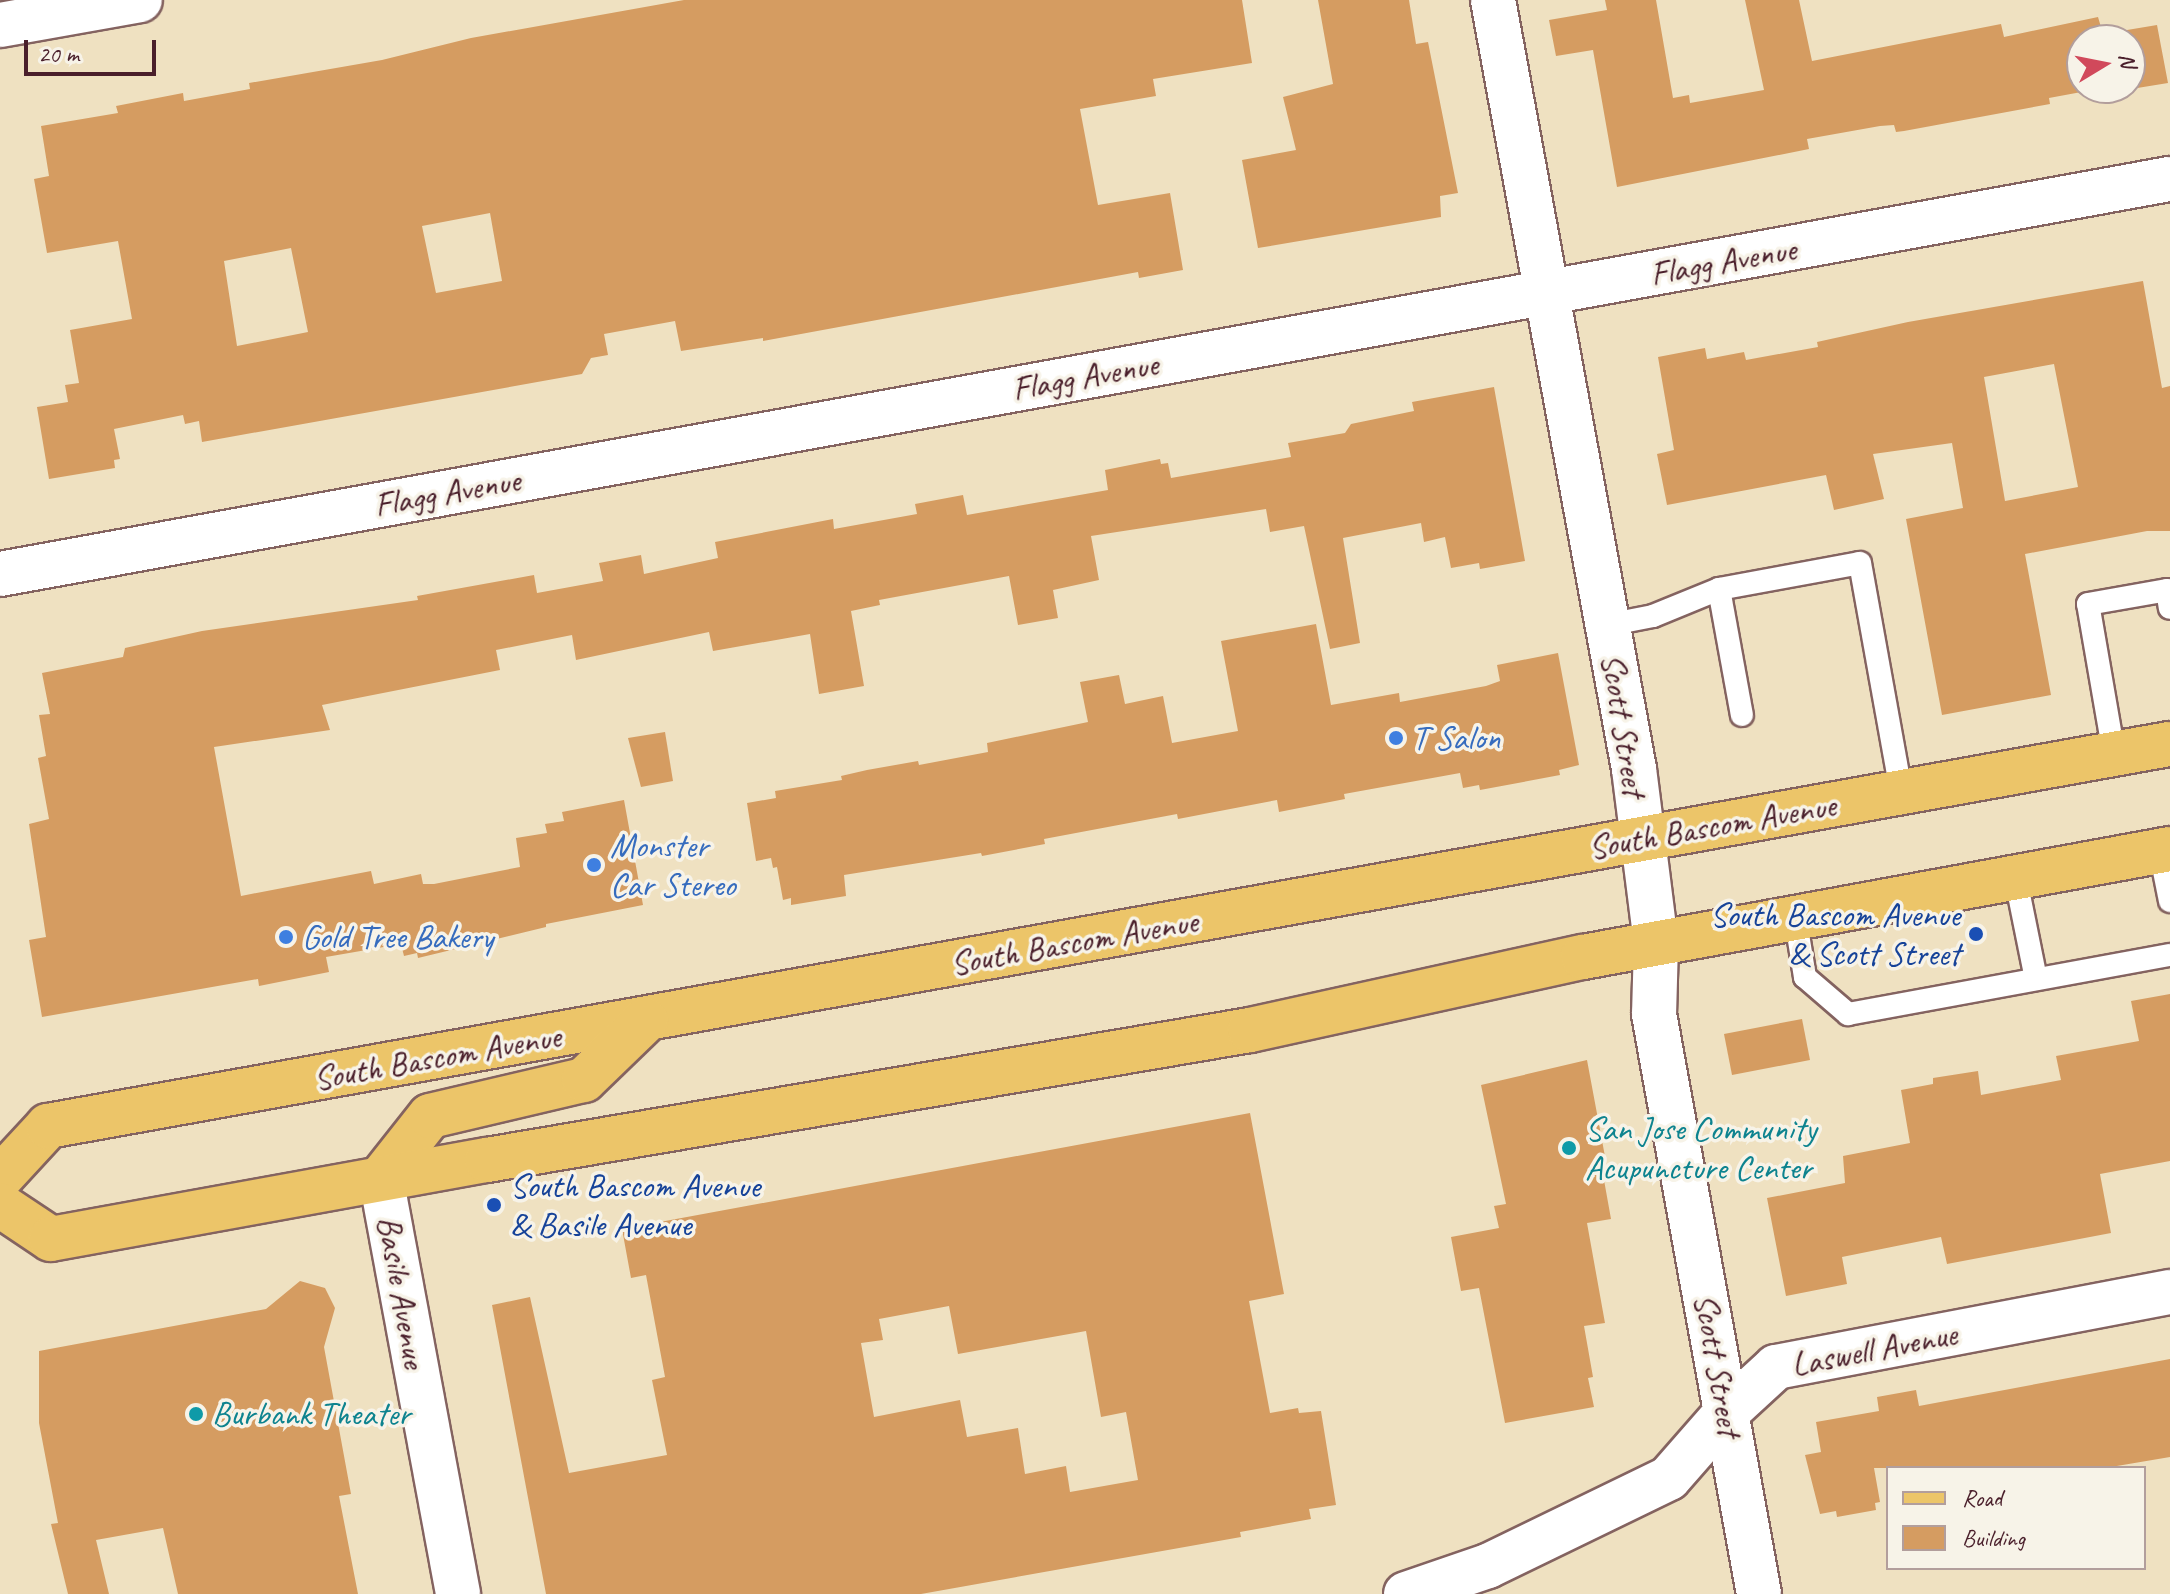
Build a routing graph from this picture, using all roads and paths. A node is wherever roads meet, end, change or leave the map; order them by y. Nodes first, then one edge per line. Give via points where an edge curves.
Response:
1 (140, 0) edge
2 (1493, 0) edge
3 (0, 25) edge
4 (2170, 179) edge
5 (1546, 292) junction
6 (0, 574) edge
7 (1719, 589) junction
8 (2170, 608) edge
9 (1607, 625) junction
10 (1742, 715) dead end
11 (2170, 744) edge
12 (2114, 754) junction
13 (1901, 792) junction
14 (1641, 839) junction
15 (2165, 850) edge
16 (2015, 875) junction
17 (2170, 901) edge
18 (1795, 916) junction
19 (1656, 944) junction
20 (2170, 955) edge
21 (2036, 979) junction
22 (646, 1020) junction
23 (0, 1178) edge
24 (381, 1178) junction
25 (0, 1205) edge
26 (2170, 1292) edge
27 (1726, 1413) junction
28 (458, 1594) edge
29 (1406, 1594) edge
30 (1759, 1594) edge

1 - 3 street
2 - 5 street, Scott Street
4 - 5 street, Flagg Avenue
5 - 6 street, Flagg Avenue
5 - 9 street, Scott Street
7 - 9 lane via 1653,616
7 - 10 lane
7 - 13 lane via 1860,563
8 - 12 lane via 2167,590 2088,604
9 - 14 street, Scott Street via 1634,769
11 - 12 main road, South Bascom Avenue
12 - 13 main road, South Bascom Avenue
13 - 14 main road, South Bascom Avenue
14 - 19 street, Scott Street
14 - 22 main road, South Bascom Avenue
15 - 16 main road
15 - 17 lane
16 - 18 main road
16 - 21 lane
18 - 19 main road
18 - 21 lane via 1805,977 1848,1014
19 - 24 main road via 1250,1030
19 - 27 street, Scott Street via 1654,1014
20 - 21 lane
22 - 23 main road, South Bascom Avenue via 48,1126
22 - 24 main road via 584,1080 430,1116
24 - 25 main road via 51,1239
24 - 28 street, Basile Avenue
26 - 27 street, Laswell Avenue via 1776,1367
27 - 29 street, Laswell Avenue via 1669,1478 1488,1566
27 - 30 street, Scott Street

